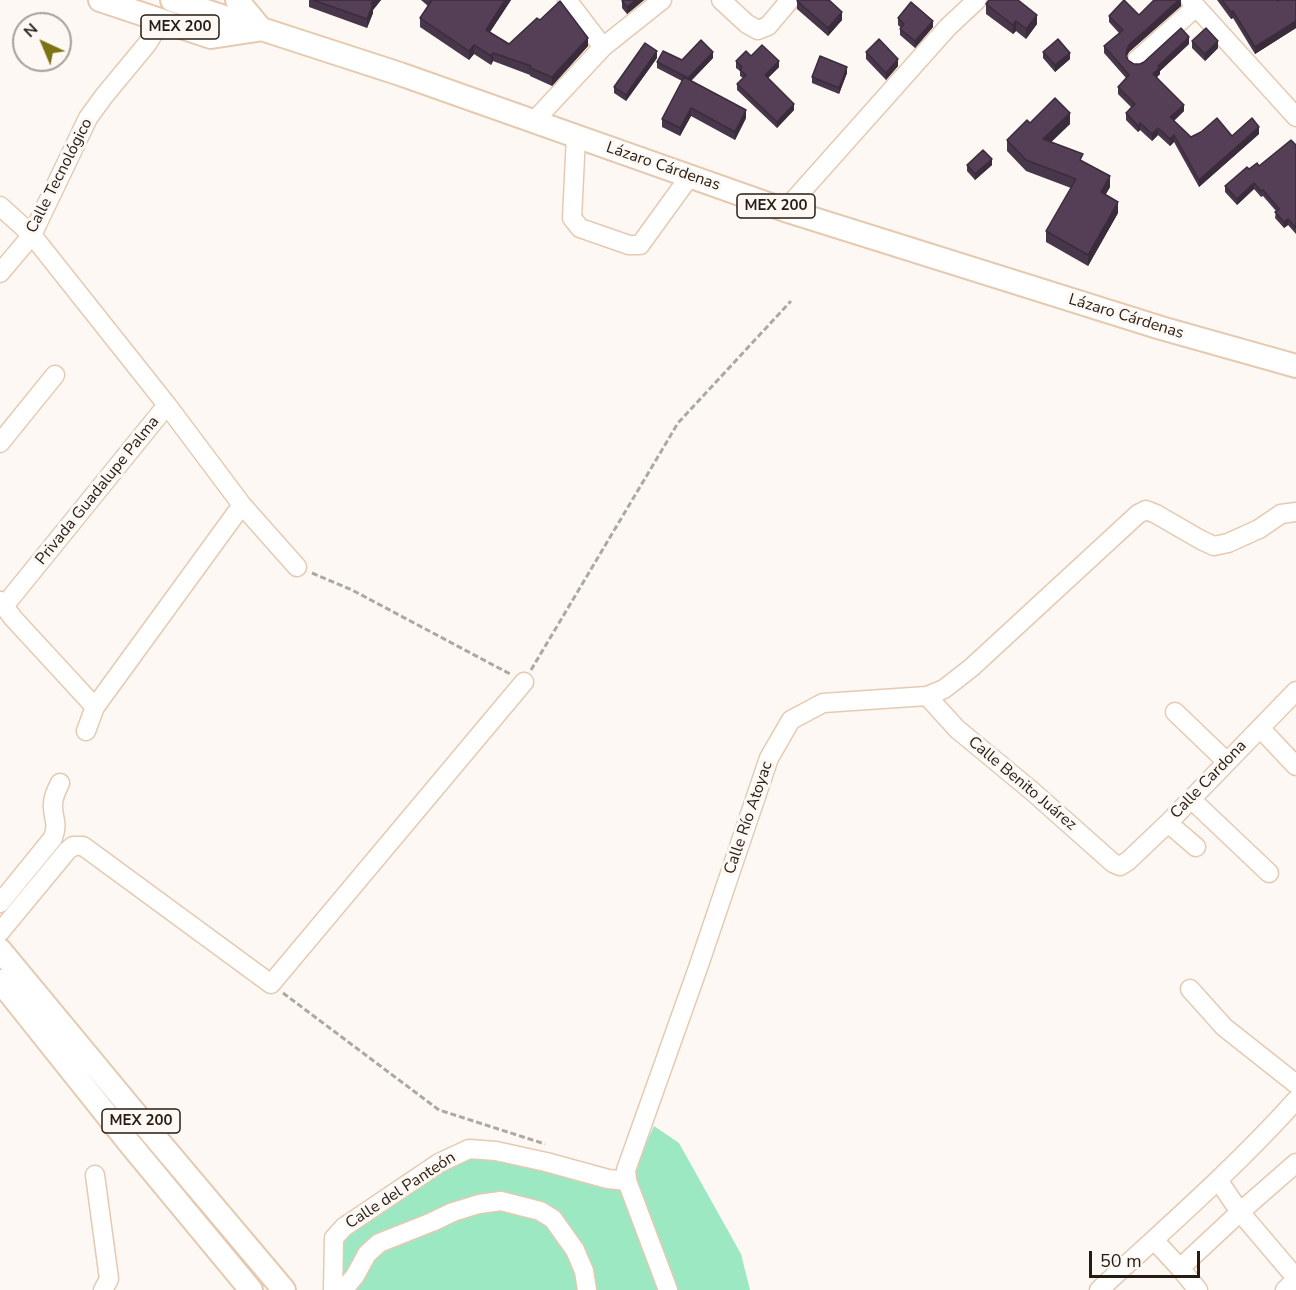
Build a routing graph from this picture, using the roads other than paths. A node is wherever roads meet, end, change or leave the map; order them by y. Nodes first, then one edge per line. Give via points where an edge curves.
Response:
1 (100, 0) edge
2 (172, 0) edge
3 (237, 0) edge
4 (567, 0) edge
5 (662, 0) edge
6 (721, 0) edge
7 (790, 0) edge
8 (977, 0) edge
9 (1193, 4) edge
10 (161, 21) junction
11 (261, 29) junction
12 (603, 47) junction
13 (1137, 60) dead end
14 (1296, 117) edge
15 (534, 121) junction
16 (576, 136) junction
17 (690, 176) junction
18 (0, 206) edge
19 (785, 210) junction
20 (32, 235) junction
21 (0, 273) edge
22 (1296, 366) edge
23 (55, 375) dead end
24 (167, 405) junction
25 (0, 443) edge
26 (242, 505) junction
27 (1296, 512) edge
28 (297, 567) road end
29 (2, 603) edge
30 (524, 682) road end
31 (1296, 691) edge
32 (927, 696) junction
33 (95, 707) junction
34 (1175, 712) dead end
35 (1260, 728) junction
36 (86, 731) dead end
37 (1227, 762) junction
38 (1296, 766) edge
39 (60, 783) dead end
40 (1191, 799) junction
41 (1168, 823) junction
42 (1196, 847) dead end
43 (1120, 866) joint
44 (1269, 873) dead end
45 (0, 903) edge
46 (0, 932) edge
47 (0, 950) edge
48 (0, 981) edge
49 (1190, 989) dead end
50 (1296, 1084) edge
51 (1296, 1100) edge
52 (1296, 1162) edge
53 (95, 1175) dead end
54 (1218, 1180) junction
55 (627, 1181) junction
56 (1240, 1212) junction
57 (1154, 1240) junction
58 (1180, 1268) junction
59 (1296, 1279) edge
60 (103, 1290) edge
61 (251, 1290) edge
62 (284, 1290) edge
63 (333, 1290) edge
64 (343, 1290) edge
65 (587, 1290) edge
66 (668, 1290) edge
67 (1100, 1290) edge
68 (1198, 1290) edge
69 (1285, 1290) edge

1 - 10 main road, MEX 200
2 - 11 main road, Lázaro Cárdenas / MEX 200
3 - 11 main road, MEX 200
4 - 12 street
5 - 12 street
6 - 7 street via 758,30 768,26
8 - 19 street via 948,27
9 - 13 street
9 - 14 street
10 - 11 main road, MEX 200 via 211,37
10 - 20 street, Calle Tecnológico via 88,118
11 - 15 main road, Lázaro Cárdenas / MEX 200
12 - 15 street
15 - 16 main road, Lázaro Cárdenas / MEX 200
16 - 17 main road, Lázaro Cárdenas / MEX 200
16 - 17 street via 572,218 580,228 619,242 640,245
17 - 19 main road, Lázaro Cárdenas / MEX 200
18 - 20 street, Privada Guadalupe Palma
19 - 22 main road, Lázaro Cárdenas / MEX 200 via 1161,328
20 - 21 street, Calle Tecnológico
20 - 24 street, Privada Guadalupe Palma
23 - 25 street
24 - 26 street
24 - 29 street, Privada Guadalupe Palma
26 - 28 street
26 - 33 street
27 - 32 street, Calle Río Atoyac via 1281,514 1259,529 1214,546 1146,510 971,668 944,689
29 - 33 street, Privada Guadalupe Palma
30 - 46 street via 271,984 83,846 67,851
31 - 35 street, Calle Cardona
32 - 43 street, Calle Benito Juárez via 957,729
32 - 55 street, Calle Río Atoyac via 823,703 791,720 769,758 626,1170
33 - 36 street
34 - 37 street
35 - 37 street, Calle Cardona
35 - 38 street
37 - 40 street, Calle Cardona
39 - 45 street via 53,806 57,826 53,838
40 - 41 street, Calle Cardona
40 - 44 street
41 - 42 street
41 - 43 street, Calle Cardona
47 - 62 main road, MEX 200
48 - 61 main road, MEX 200
49 - 50 street via 1224,1027
51 - 54 street
52 - 56 street
53 - 60 street via 109,1279
54 - 56 street
54 - 57 street
55 - 63 street, Calle del Panteón via 496,1151 469,1149 439,1163 334,1238
55 - 66 street
56 - 58 street
56 - 59 street
57 - 58 street
57 - 67 street
58 - 68 street
59 - 69 street
64 - 65 street via 379,1243 479,1203 501,1201 540,1211 553,1219 575,1250

